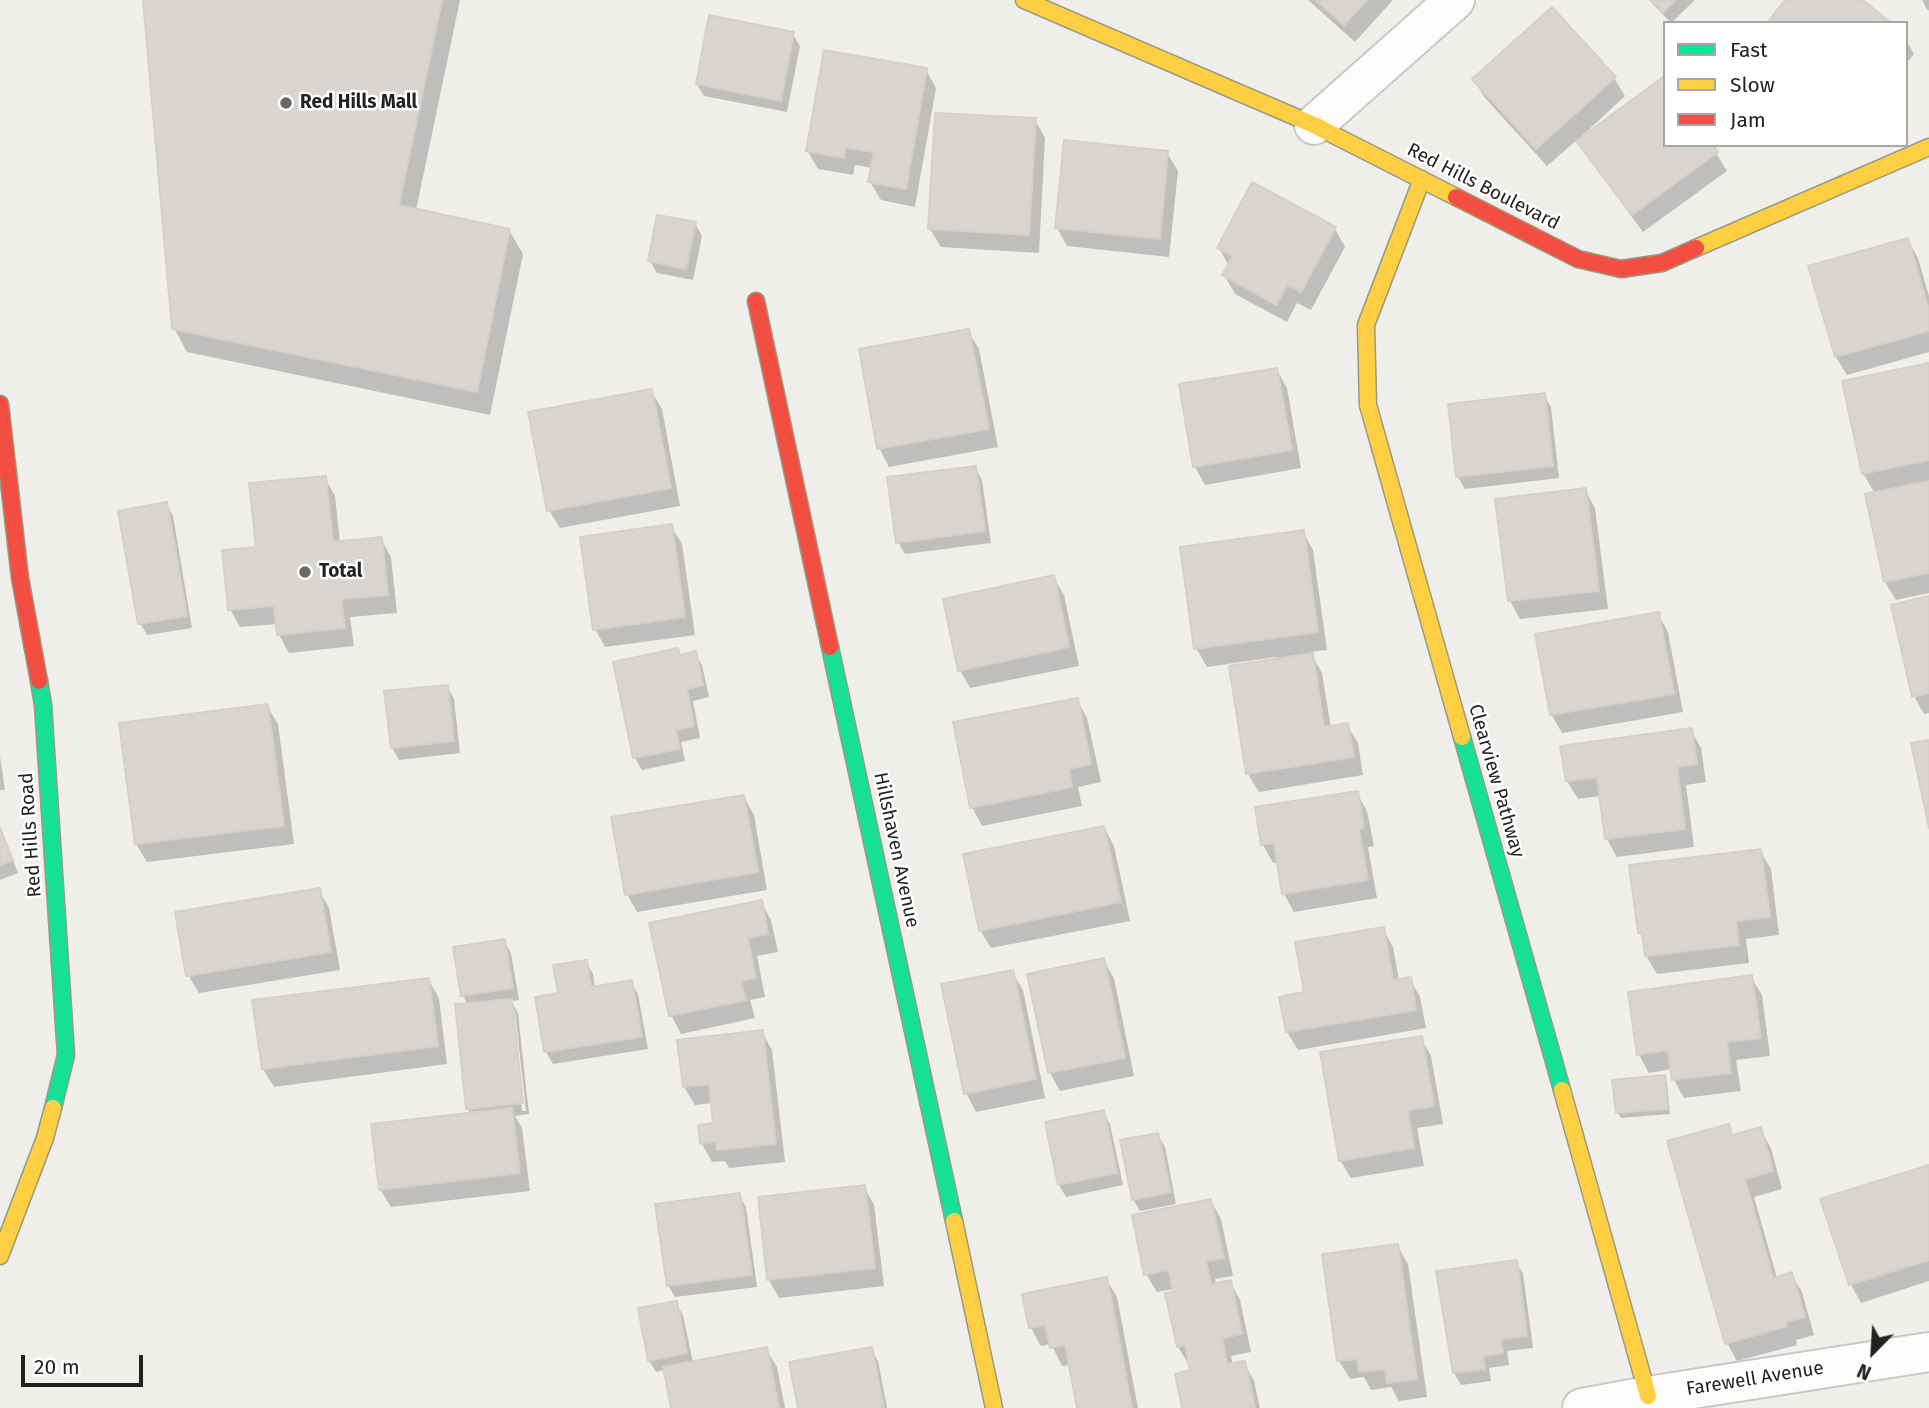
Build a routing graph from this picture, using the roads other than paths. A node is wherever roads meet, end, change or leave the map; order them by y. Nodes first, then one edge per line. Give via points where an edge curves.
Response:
1 (1024, 0) edge
2 (1455, 0) edge
3 (1314, 125) junction
4 (1929, 147) edge
5 (1422, 179) junction
6 (756, 301) dead end
7 (0, 404) edge
8 (10, 584) edge
9 (0, 1256) edge
10 (1929, 1352) edge
11 (1648, 1395) junction
12 (995, 1408) edge
13 (1582, 1408) edge

1 - 3 street, Red Hills Boulevard
2 - 3 street
3 - 5 street, Red Hills Boulevard
4 - 5 street, Red Hills Boulevard via 1662,263 1621,269 1578,259
5 - 11 street, Clearview Pathway via 1366,325 1368,405
6 - 12 street, Hillshaven Avenue
7 - 8 street, Red Hills Road
8 - 9 street, Red Hills Road via 43,705 66,1055 45,1138
10 - 11 street, Farewell Avenue
11 - 13 street, Farewell Avenue

